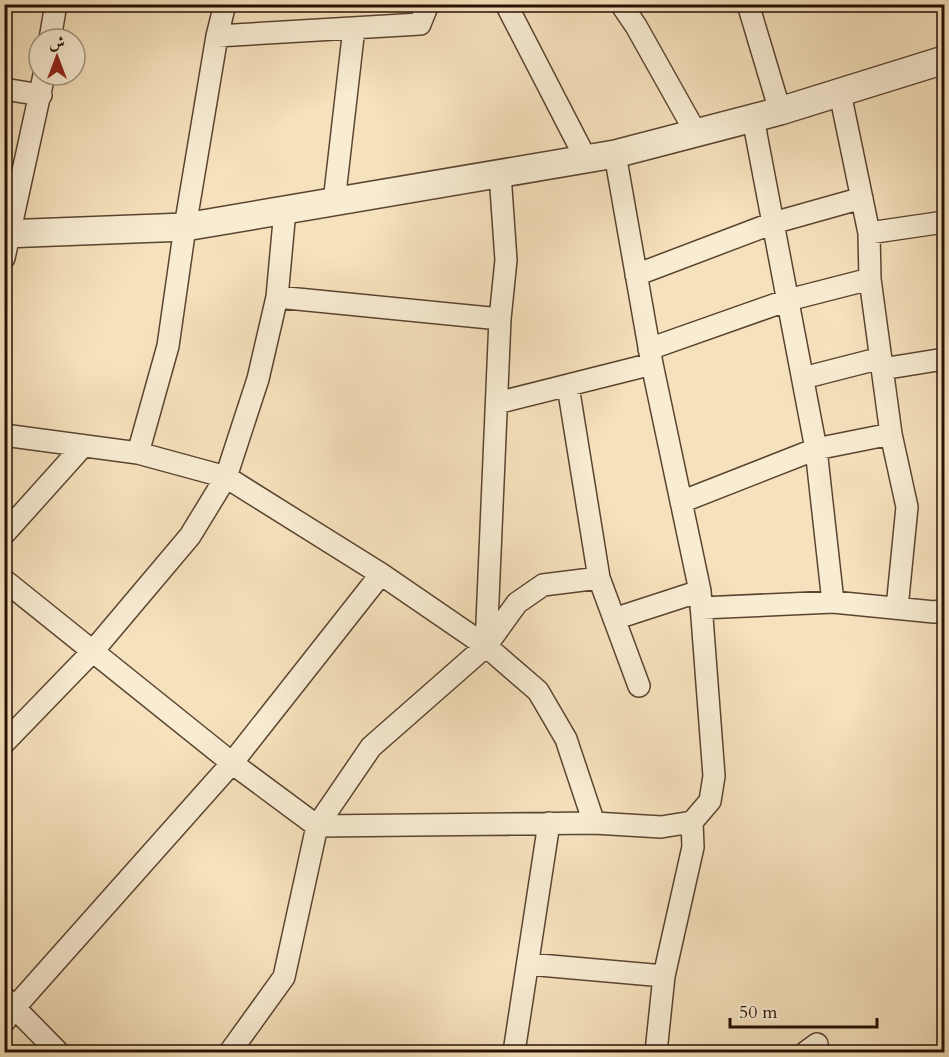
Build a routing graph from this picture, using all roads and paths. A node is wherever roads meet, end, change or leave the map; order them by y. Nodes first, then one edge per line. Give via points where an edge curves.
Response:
1 (56, 4) edge
2 (225, 4) edge
3 (428, 4) edge
4 (621, 4) edge
5 (748, 4) edge
6 (512, 6) edge
7 (52, 27) edge
8 (354, 28) junction
9 (217, 36) junction
10 (945, 60) edge
11 (27, 87) edge
12 (43, 87) edge
13 (4, 89) edge
14 (840, 93) junction
15 (780, 111) junction
16 (753, 118) junction
17 (696, 133) junction
18 (615, 154) junction
19 (586, 159) junction
20 (500, 174) junction
21 (862, 198) junction
22 (334, 202) junction
23 (285, 210) junction
24 (945, 222) edge
25 (773, 223) junction
26 (185, 227) junction
27 (869, 233) junction
28 (6, 242) edge
29 (636, 275) junction
30 (870, 279) junction
31 (277, 297) junction
32 (788, 300) junction
33 (500, 319) junction
34 (650, 357) junction
35 (945, 359) edge
36 (881, 363) junction
37 (803, 378) junction
38 (568, 386) junction
39 (497, 403) junction
40 (891, 434) junction
41 (4, 435) edge
42 (83, 446) junction
43 (816, 449) junction
44 (138, 453) junction
45 (226, 477) junction
46 (681, 502) junction
47 (4, 534) edge
48 (381, 574) junction
49 (599, 578) junction
50 (4, 580) edge
51 (701, 600) junction
52 (833, 602) junction
53 (897, 608) junction
54 (945, 610) edge
55 (614, 619) junction
56 (486, 646) junction
57 (93, 651) junction
58 (639, 686) dead end
59 (4, 743) edge
60 (232, 763) junction
61 (692, 822) junction
62 (549, 823) junction
63 (594, 823) junction
64 (317, 826) junction
65 (528, 963) junction
66 (664, 976) junction
67 (8, 1009) edge
68 (58, 1053) edge
69 (230, 1053) edge
70 (514, 1053) edge
71 (656, 1053) edge

1 - 7 street
2 - 9 street
3 - 8 street via 420,24
4 - 17 street
5 - 15 street
6 - 19 street
8 - 9 street
8 - 22 street
9 - 26 street
10 - 14 street
11 - 13 street
12 - 28 street
14 - 15 street
14 - 21 street
15 - 16 street
16 - 17 street
16 - 25 street
17 - 18 street
18 - 19 street
18 - 29 street
19 - 20 street
20 - 22 street
20 - 33 street via 506,260
21 - 25 street
21 - 27 street
22 - 23 street
23 - 26 street
23 - 31 street
24 - 27 street
25 - 29 street
25 - 32 street
26 - 28 street
26 - 44 street via 168,346
27 - 30 street
29 - 34 street
30 - 32 street
30 - 36 street
31 - 33 street
31 - 45 street via 258,379
32 - 34 street
32 - 37 street
33 - 39 street
34 - 38 street
34 - 46 street
35 - 36 street
36 - 37 street
36 - 40 street
37 - 43 street
38 - 39 street
38 - 49 street
39 - 56 street
40 - 43 street
40 - 53 street via 907,507
41 - 42 street
42 - 44 street
42 - 47 street
43 - 46 street
43 - 52 street
44 - 45 street
45 - 48 street
45 - 57 street via 190,536
46 - 51 street
48 - 56 street
48 - 60 street
49 - 55 street
49 - 56 street via 543,585 517,603
50 - 57 street
51 - 52 street
51 - 55 street
51 - 61 street via 714,776 710,801
52 - 53 street
53 - 54 street
55 - 58 street
56 - 63 street via 538,691 566,739
56 - 64 street via 371,747
57 - 59 street
57 - 60 street
60 - 64 street
60 - 67 street
61 - 63 street via 661,827
61 - 66 street via 693,847
62 - 63 street
62 - 64 street
62 - 65 street
64 - 69 street via 284,977
65 - 66 street
65 - 70 street
66 - 71 street
67 - 68 street

